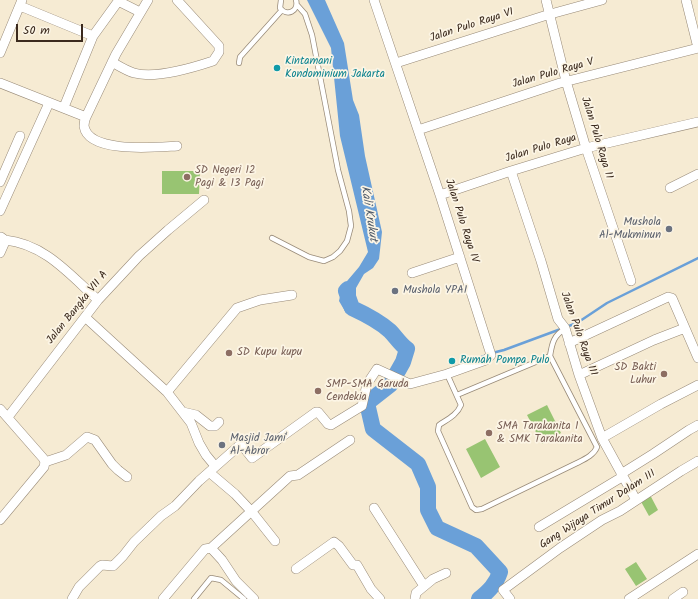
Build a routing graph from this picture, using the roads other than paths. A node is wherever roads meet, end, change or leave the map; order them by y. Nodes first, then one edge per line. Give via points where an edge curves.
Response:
1 (118, 0) edge
2 (148, 0) edge
3 (177, 0) edge
4 (281, 0) edge
5 (374, 0) edge
6 (546, 0) edge
7 (602, 0) edge
8 (686, 0) edge
9 (21, 3) edge
10 (296, 3) edge
11 (282, 10) junction
12 (140, 12) junction
13 (549, 14) junction
14 (93, 36) junction
15 (698, 48) edge
16 (0, 53) edge
17 (112, 62) junction
18 (239, 63) dead end
19 (396, 63) junction
20 (566, 81) junction
21 (0, 83) edge
22 (52, 103) junction
23 (64, 107) junction
24 (86, 117) junction
25 (698, 122) edge
26 (418, 130) junction
27 (20, 136) dead end
28 (177, 146) dead end
29 (586, 148) junction
30 (4, 161) edge
31 (19, 168) junction
32 (511, 171) junction
33 (698, 174) edge
34 (0, 182) edge
35 (670, 188) dead end
36 (440, 195) junction
37 (204, 200) dead end
38 (0, 211) edge
39 (2, 238) edge
40 (272, 238) dead end
41 (0, 253) edge
42 (460, 257) junction
43 (412, 273) dead end
44 (631, 280) dead end
45 (292, 295) dead end
46 (98, 300) junction
47 (85, 317) junction
48 (685, 328) junction
49 (565, 329) junction
50 (569, 343) junction
51 (696, 348) edge
52 (550, 356) junction
53 (698, 358) edge
54 (447, 374) junction
55 (580, 375) junction
56 (698, 385) edge
57 (167, 392) junction
58 (458, 395) junction
59 (0, 409) edge
60 (183, 412) junction
61 (8, 417) junction
62 (219, 422) dead end
63 (698, 425) edge
64 (602, 438) junction
65 (350, 440) dead end
66 (698, 461) edge
67 (45, 462) junction
68 (212, 469) junction
69 (621, 475) junction
70 (127, 476) dead end
71 (636, 500) junction
72 (374, 508) dead end
73 (252, 512) junction
74 (0, 520) edge
75 (540, 527) dead end
76 (275, 541) dead end
77 (211, 548) junction
78 (698, 554) edge
79 (296, 570) dead end
80 (446, 573) dead end
81 (424, 586) junction
82 (683, 592) dead end
83 (72, 599) edge
84 (163, 599) edge
85 (194, 599) edge
86 (244, 599) edge
87 (254, 599) edge
88 (380, 599) edge
89 (415, 599) edge
90 (510, 599) edge
91 (629, 599) edge
92 (673, 599) edge

1 - 12 street
1 - 14 street
2 - 12 street
3 - 17 street via 219,46 217,57 213,61 164,73 148,74 136,73
4 - 11 lane
5 - 19 street, Jalan Pulo Raya IV
6 - 13 street, Jalan Pulo Raya II
7 - 13 street, Jalan Pulo Raya VI
8 - 15 street
9 - 14 street
9 - 16 street
10 - 11 lane via 291,13
10 - 40 lane via 305,14 312,35 351,226 347,242 333,257 324,261 309,257
11 - 18 lane via 240,57
12 - 17 street
13 - 19 street, Jalan Pulo Raya VI
13 - 20 street, Jalan Pulo Raya II
14 - 23 street
15 - 20 street, Jalan Pulo Raya V
17 - 24 street
19 - 26 street, Jalan Pulo Raya IV
20 - 26 street, Jalan Pulo Raya V
20 - 29 street, Jalan Pulo Raya II
21 - 22 street
22 - 23 street
22 - 31 street
23 - 24 street
24 - 28 street via 84,126 90,136 111,146
25 - 29 street, Jalan Pulo Raya
26 - 36 street, Jalan Pulo Raya IV
27 - 30 street
29 - 32 street, Jalan Pulo Raya
29 - 44 street, Jalan Pulo Raya II
30 - 31 street
30 - 34 street
31 - 38 street
32 - 36 street, Jalan Pulo Raya
32 - 49 street, Jalan Pulo Raya III via 558,319
33 - 35 street
36 - 42 street, Jalan Pulo Raya IV
37 - 46 street, Jalan Bangka VII A via 139,256
39 - 41 street via 4,244
39 - 46 street via 41,251 60,264
42 - 43 street
42 - 54 street, Jalan Pulo Raya IV via 491,355 486,360
45 - 57 street via 260,300 237,308
46 - 47 street, Jalan Bangka VII A
47 - 57 street
47 - 61 street, Jalan Bangka VII A
48 - 50 street via 672,298 668,296
48 - 51 street
48 - 55 street
49 - 50 street, Jalan Pulo Raya III
49 - 52 lane via 556,335
50 - 55 street, Jalan Pulo Raya III
51 - 53 street
52 - 58 lane
52 - 58 lane via 597,446 595,451 577,463 482,510 472,507 438,431 439,425 459,411 461,405
54 - 58 lane
54 - 68 street, Jalan Pulo Raya IV via 410,384 377,369 367,384 360,408 331,425 316,412 252,458 241,444
55 - 64 street, Jalan Pulo Raya III
56 - 64 street
57 - 60 street
59 - 61 street
60 - 62 street via 196,415 210,426 215,426
60 - 68 street via 191,423
61 - 67 street
63 - 69 street
64 - 69 street, Jalan Pulo Raya III
65 - 73 street via 298,475 290,476
66 - 71 street, Gang Wijaya Timur Dalam III
67 - 70 street via 66,455 88,436 104,450 118,470
67 - 74 street via 44,467
68 - 73 street
68 - 83 street via 134,542 116,564 100,566
69 - 71 street, Jalan Pulo Raya III
69 - 75 street
71 - 90 street, Gang Wijaya Timur Dalam III via 560,548 503,590
72 - 81 street
73 - 76 street
73 - 77 street
77 - 84 street via 205,549
77 - 87 street via 236,582
78 - 91 street
79 - 88 street via 334,542 353,565 357,566
80 - 81 street
81 - 89 street via 416,593
82 - 92 street
85 - 86 lane via 211,578 221,580

